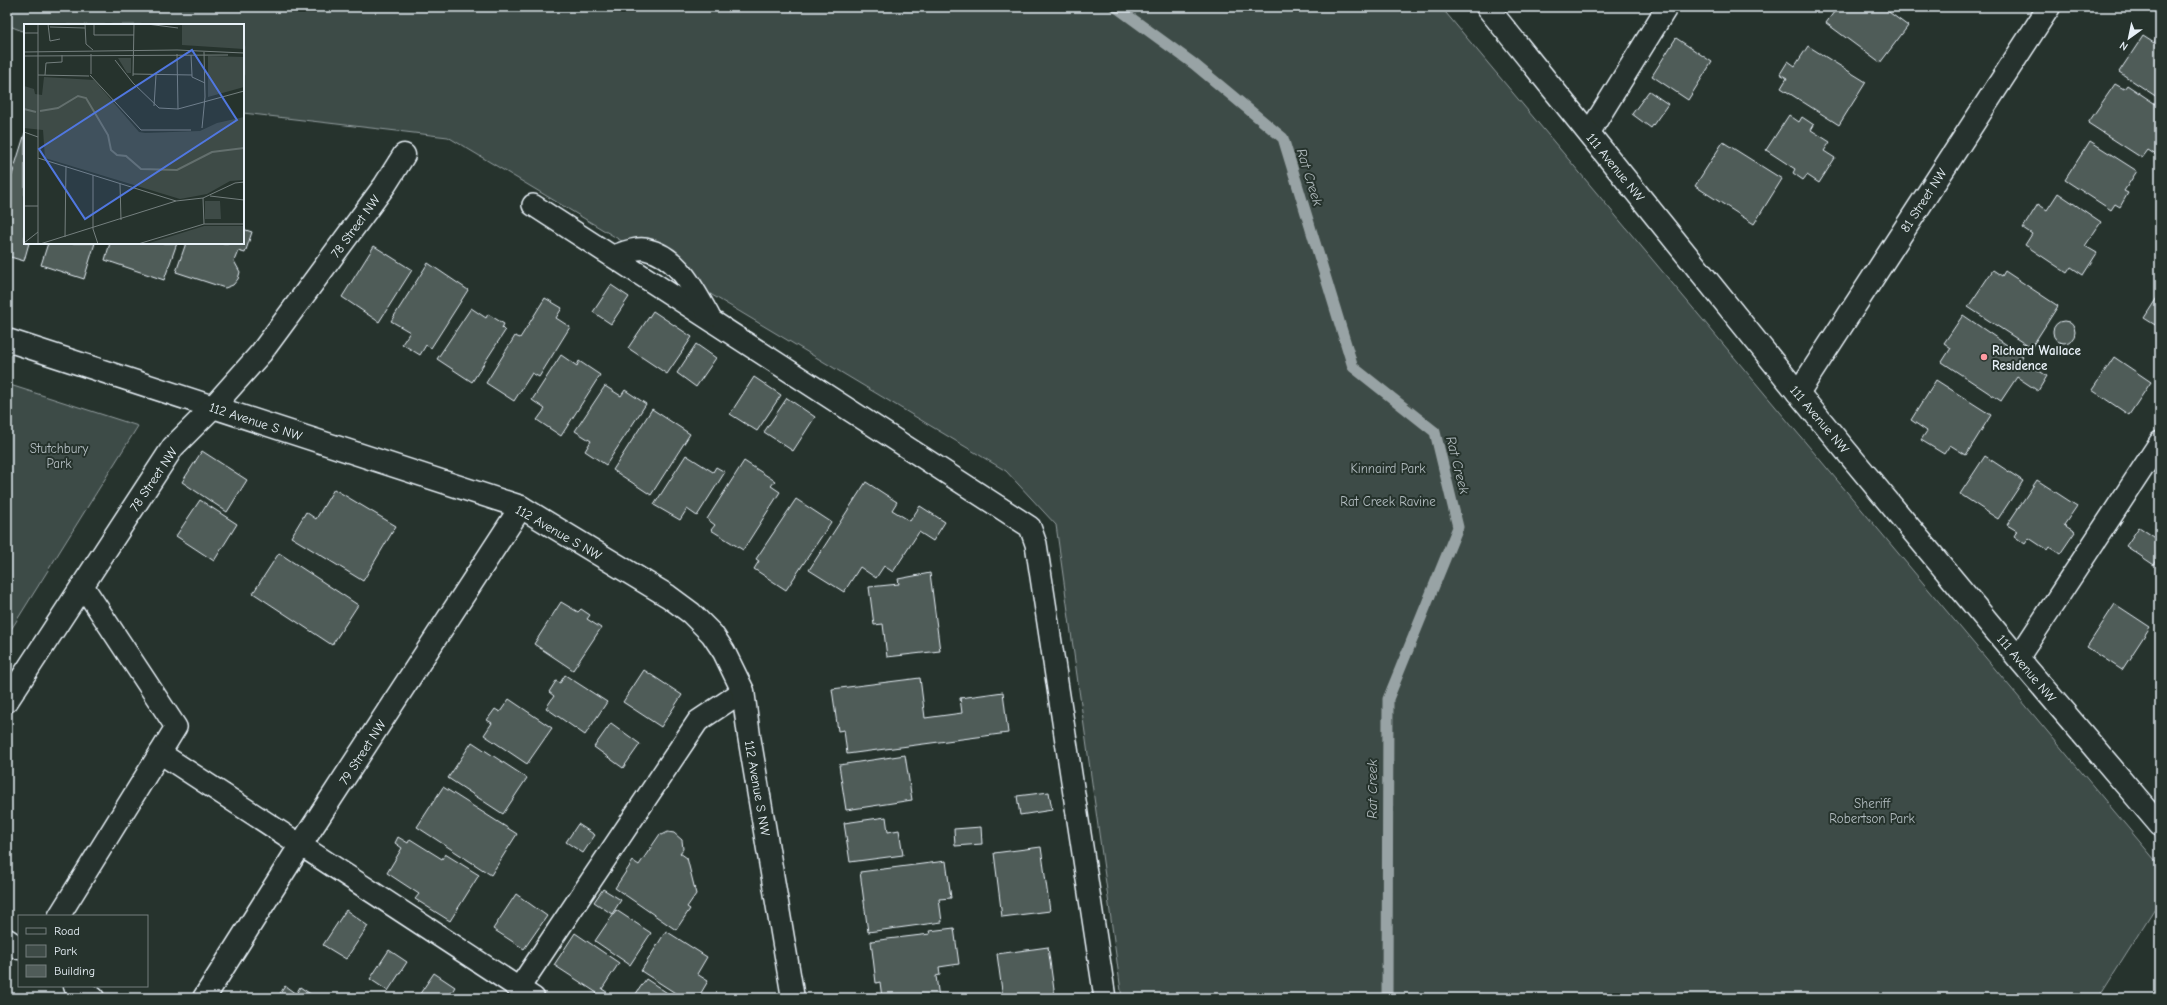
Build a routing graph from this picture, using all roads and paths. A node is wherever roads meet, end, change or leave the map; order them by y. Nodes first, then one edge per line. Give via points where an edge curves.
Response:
1 (1486, 7) edge
2 (1667, 7) edge
3 (2049, 7) edge
4 (1589, 132) junction
5 (404, 155) dead end
6 (532, 205) dead end
7 (612, 256) junction
8 (712, 320) junction
9 (7, 340) edge
10 (1798, 393) junction
11 (214, 407) junction
12 (2160, 442) edge
13 (521, 507) junction
14 (83, 586) junction
15 (2018, 658) junction
16 (743, 691) junction
17 (7, 701) edge
18 (160, 754) junction
19 (2160, 825) edge
20 (300, 846) junction
21 (60, 915) edge
22 (7, 940) edge
23 (18, 947) edge
24 (76, 987) edge
25 (526, 993) edge
26 (93, 998) edge
27 (204, 998) edge
28 (794, 998) edge
29 (1105, 998) edge

1 - 4 street, 111 Avenue NW
2 - 4 lane
3 - 10 street, 81 Street NW
4 - 10 street, 111 Avenue NW
5 - 11 street, 78 Street NW via 385,185 261,353
6 - 7 lane
7 - 8 lane
7 - 8 lane via 644,248 668,259 685,275
8 - 29 lane via 1030,527 1036,544
9 - 11 street, 112 Avenue S NW
10 - 15 street, 111 Avenue NW
11 - 13 street, 112 Avenue S NW
11 - 14 street, 78 Street NW via 173,446
12 - 15 lane
13 - 16 street, 112 Avenue S NW via 668,596 691,613 712,634 724,652
13 - 20 street, 79 Street NW
14 - 17 street, 78 Street NW
14 - 18 lane via 176,727
15 - 19 street, 111 Avenue NW
16 - 25 lane via 698,721
16 - 28 street, 112 Avenue S NW
18 - 20 lane
18 - 21 lane
20 - 25 lane
20 - 27 street, 79 Street NW
22 - 23 street
24 - 26 street

